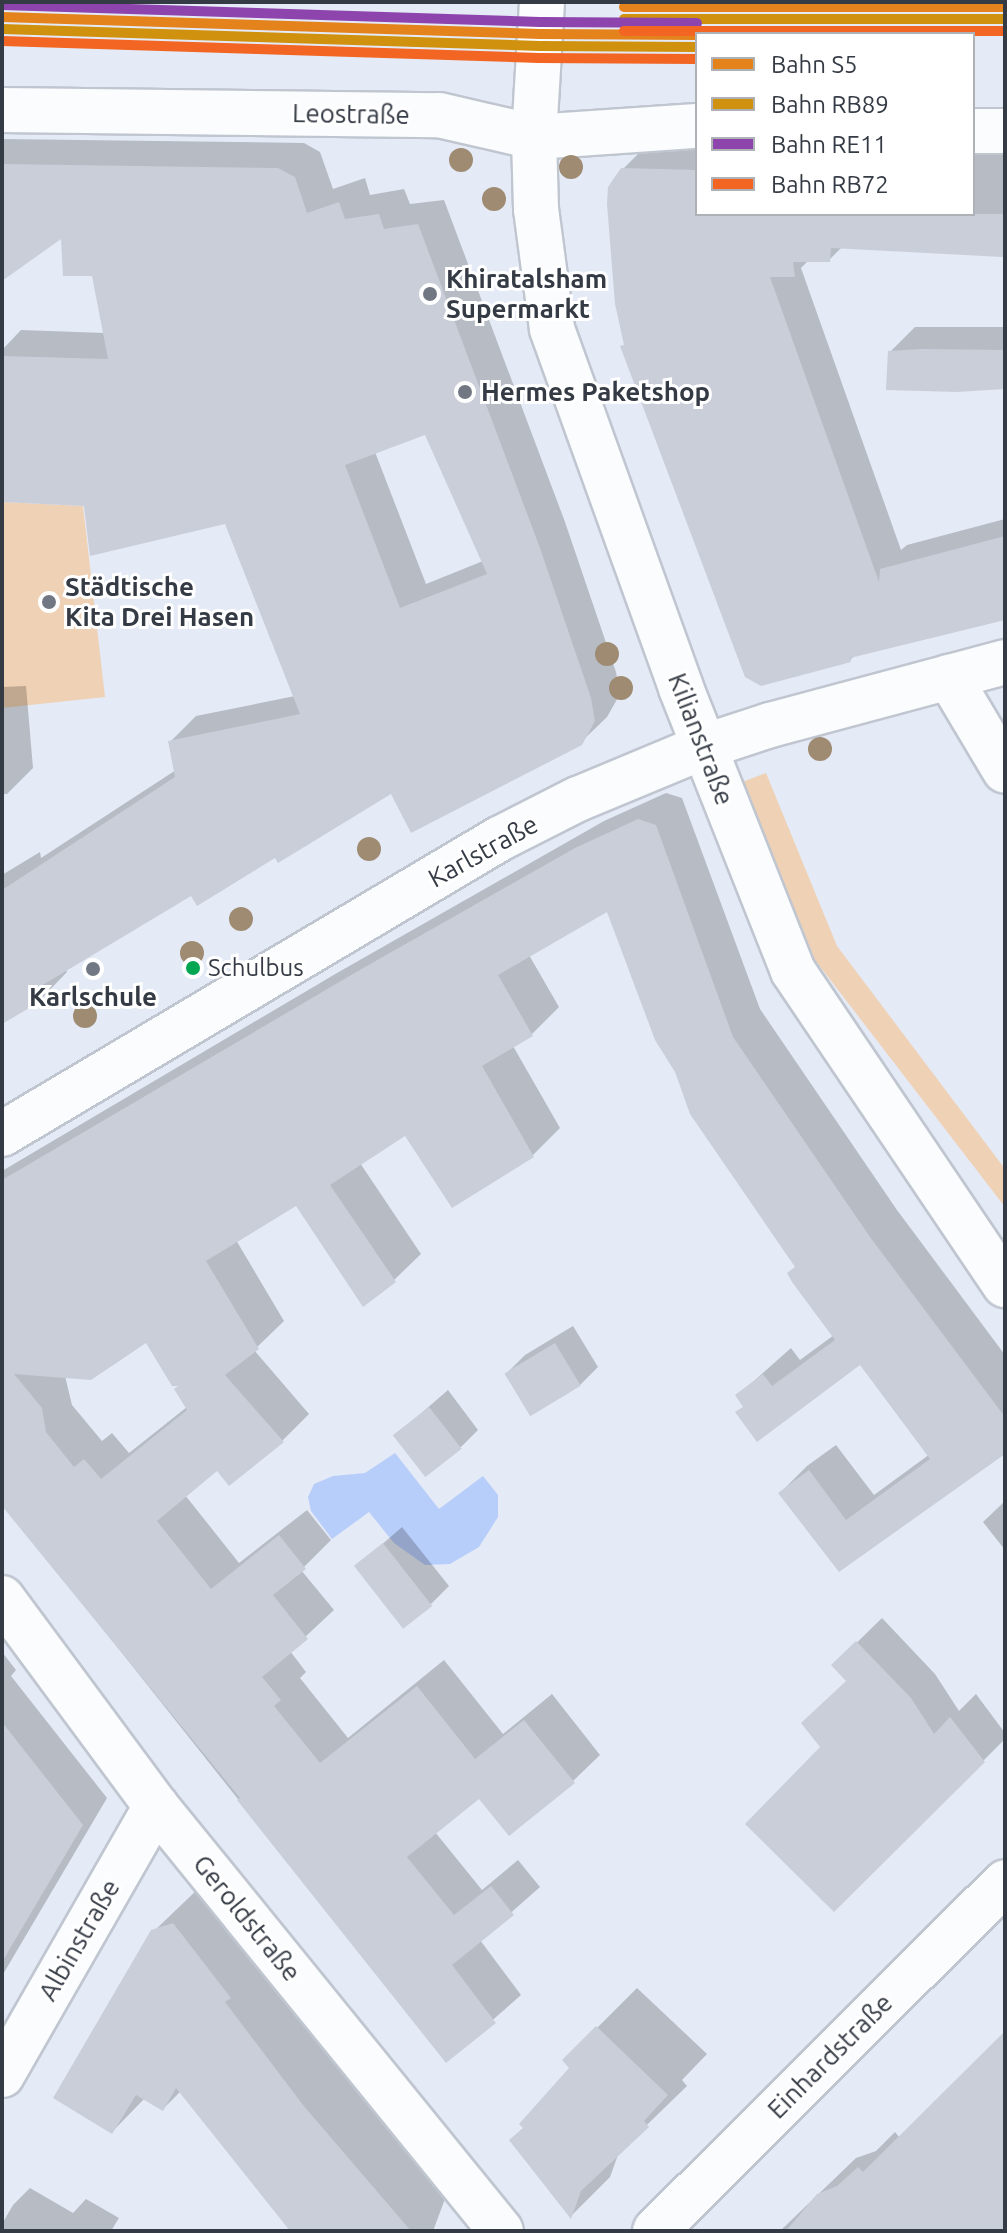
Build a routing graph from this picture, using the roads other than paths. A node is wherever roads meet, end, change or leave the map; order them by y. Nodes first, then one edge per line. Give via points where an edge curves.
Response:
1 (542, 2) edge
2 (2, 110) edge
3 (695, 126) edge
4 (975, 131) edge
5 (1005, 131) edge
6 (534, 137) junction
7 (1005, 662) edge
8 (949, 677) junction
9 (703, 747) junction
10 (1005, 771) edge
11 (2, 1134) edge
12 (1005, 1285) edge
13 (2, 1598) edge
14 (156, 1806) junction
15 (1005, 1882) edge
16 (2, 2075) edge
17 (501, 2231) edge
18 (655, 2231) edge

1 - 6 street, Kilianstraße
2 - 6 street, Leostraße via 439,115
3 - 6 street, Leostraße
4 - 5 street
6 - 9 street, Kilianstraße via 536,209 552,329
7 - 8 street, Karlstraße
8 - 9 street, Karlstraße
8 - 10 street
9 - 11 street, Karlstraße via 499,839
9 - 12 street, Kilianstraße via 793,971
13 - 14 street, Geroldstraße
14 - 16 street, Albinstraße
14 - 17 street, Geroldstraße
15 - 18 street, Einhardstraße

